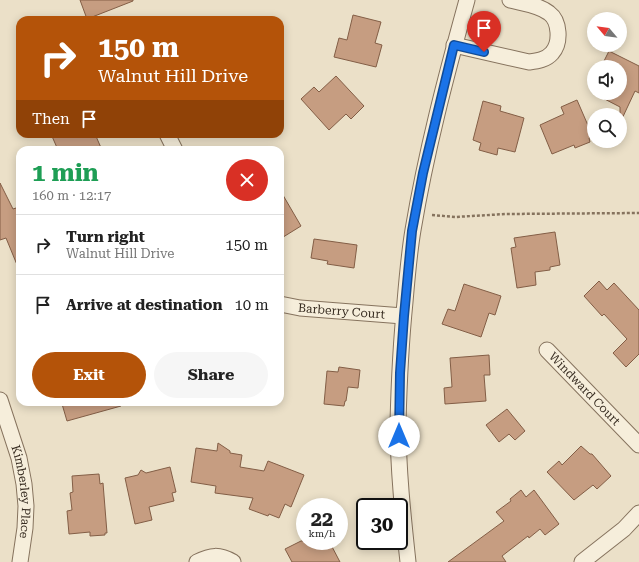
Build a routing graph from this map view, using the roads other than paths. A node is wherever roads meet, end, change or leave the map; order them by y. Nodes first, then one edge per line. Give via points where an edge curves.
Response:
1 (467, 0) edge
2 (510, 0) edge
3 (454, 45) junction
4 (284, 305) edge
5 (404, 316) junction
6 (547, 350) dead end
7 (0, 400) edge
8 (639, 445) edge
9 (639, 513) edge
10 (20, 562) edge
11 (197, 562) edge
12 (233, 562) edge
13 (408, 562) edge
14 (582, 562) edge

1 - 3 street
2 - 3 street via 550,13 556,21 558,31 552,53 541,60 529,62
3 - 5 street via 423,173 412,231
4 - 5 street, Barberry Court
5 - 13 street via 398,424
6 - 8 street, Windward Court
7 - 10 street, Kimberley Place via 19,458 24,484 25,528
9 - 14 street via 624,529
11 - 12 street via 210,556 219,556

